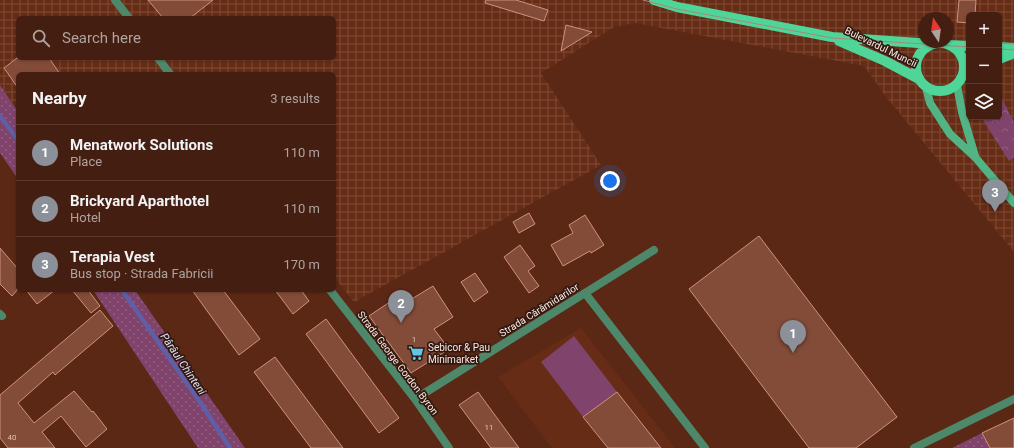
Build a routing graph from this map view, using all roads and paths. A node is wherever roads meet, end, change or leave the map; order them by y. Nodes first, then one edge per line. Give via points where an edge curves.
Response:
1 (115, 0) edge
2 (654, 0) edge
3 (127, 16) edge
4 (832, 37) junction
5 (918, 43) edge
6 (954, 45) edge
7 (966, 46) edge
8 (1002, 47) edge
9 (925, 48) edge
10 (954, 48) edge
11 (1014, 48) edge
12 (1014, 53) edge
13 (1002, 58) edge
14 (160, 60) edge
15 (168, 72) edge
16 (962, 80) edge
17 (922, 83) junction
18 (975, 157) junction
19 (1014, 203) edge
20 (654, 250) dead end
21 (332, 292) edge
22 (584, 293) junction
23 (1014, 399) edge
24 (415, 400) junction
25 (449, 448) edge
26 (705, 448) edge
27 (914, 448) edge

1 - 3 street
2 - 4 main road, Bulevardul Muncii via 677,7
4 - 5 main road, Bulevardul Muncii
4 - 17 main road, Bulevardul Muncii via 885,61
6 - 7 main road
8 - 11 main road
9 - 17 main road via 917,59 916,72
10 - 16 main road via 961,55 964,64
12 - 13 main road
14 - 15 street
16 - 17 main road via 947,91 939,92
16 - 18 main road via 962,112
17 - 18 main road via 930,103 950,134
18 - 19 main road
20 - 22 street, Strada Cărămidarilor
21 - 24 street, Strada George Gordon Byron
22 - 24 street, Strada Cărămidarilor
22 - 26 street
23 - 27 street
24 - 25 street, Strada George Gordon Byron

